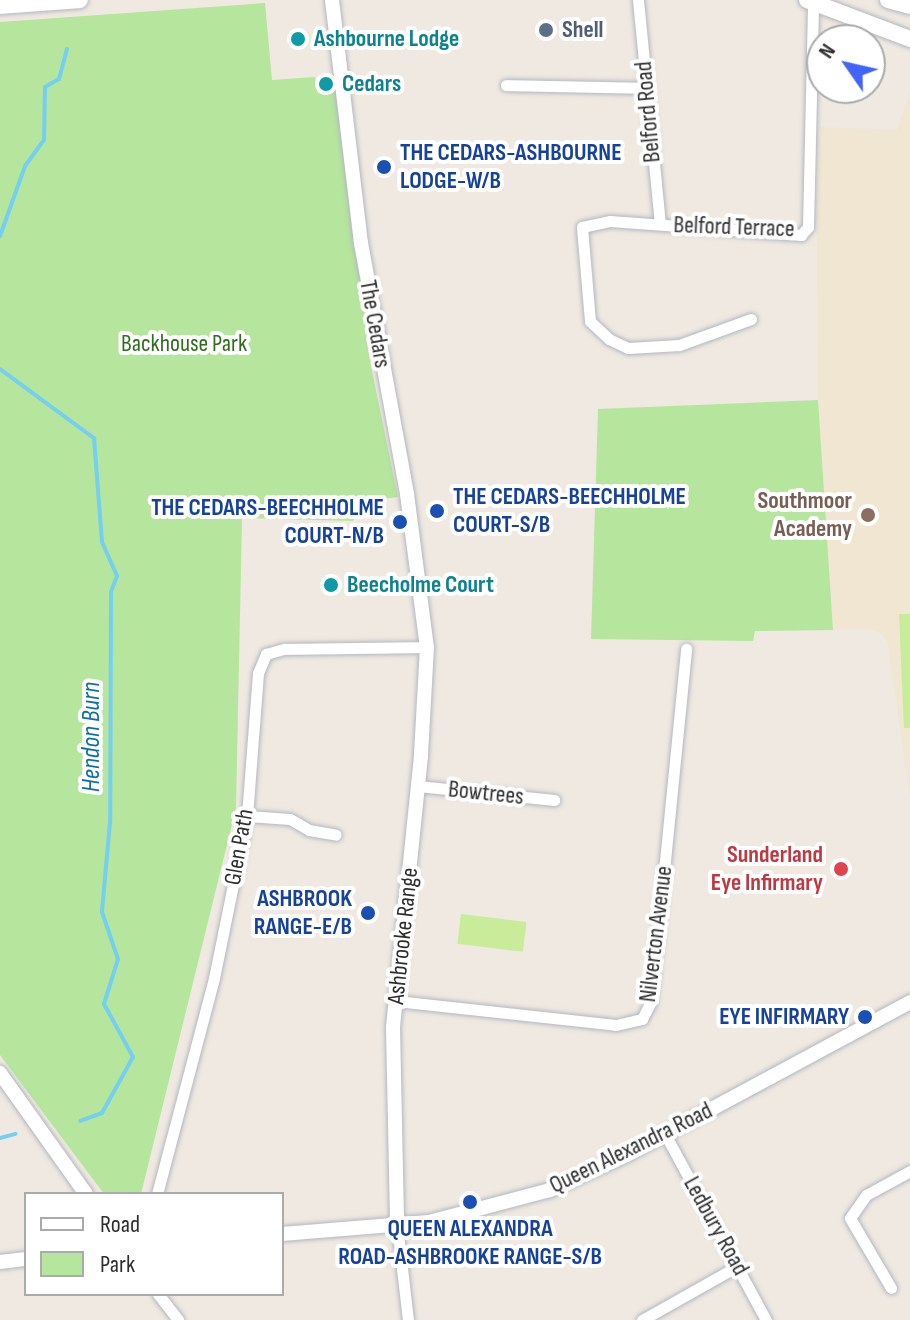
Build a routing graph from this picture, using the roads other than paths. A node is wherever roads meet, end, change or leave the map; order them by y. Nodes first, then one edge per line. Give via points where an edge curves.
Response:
1 (80, 0) edge
2 (332, 0) edge
3 (638, 0) edge
4 (888, 0) edge
5 (811, 1) edge
6 (0, 6) edge
7 (910, 6) edge
8 (910, 39) edge
9 (506, 85) dead end
10 (647, 88) junction
11 (660, 224) junction
12 (751, 319) dead end
13 (427, 647) junction
14 (686, 649) dead end
15 (418, 786) junction
16 (554, 800) dead end
17 (247, 816) junction
18 (336, 835) dead end
19 (396, 1001) junction
20 (910, 1002) edge
21 (0, 1073) edge
22 (665, 1134) junction
23 (910, 1171) edge
24 (85, 1192) edge
25 (158, 1192) edge
26 (397, 1225) junction
27 (284, 1234) edge
28 (24, 1259) edge
29 (0, 1262) edge
30 (738, 1266) junction
31 (891, 1288) dead end
32 (160, 1296) edge
33 (178, 1320) edge
34 (408, 1320) edge
35 (642, 1320) edge
36 (766, 1320) edge

1 - 6 main road
2 - 13 street, The Cedars via 361,243 407,494
3 - 10 street, Belford Road
4 - 7 main road
5 - 8 main road
5 - 11 street, Belford Terrace via 808,227 801,235
9 - 10 street
10 - 11 street, Belford Road
11 - 12 street via 610,221 582,227 590,321 609,339 645,349 679,345
13 - 15 street, Ashbrooke Range
13 - 17 street, Glen Path via 284,649 266,654 258,673
14 - 19 street, Nilverton Avenue via 651,1001 642,1019 616,1025
15 - 16 street, Bowtrees
15 - 19 street, Ashbrooke Range
17 - 18 street via 290,819 309,830
17 - 25 street, Glen Path via 214,978
19 - 26 street, Ashbrooke Range
20 - 22 street, Queen Alexandra Road
21 - 24 street
22 - 26 street, Queen Alexandra Road via 550,1190 429,1222
22 - 30 street, Ledbury Road
23 - 31 street via 866,1195 850,1218
26 - 27 street, Queen Alexandra Road
26 - 34 street
28 - 29 street
30 - 35 street
30 - 36 street, Ledbury Road
32 - 33 street

